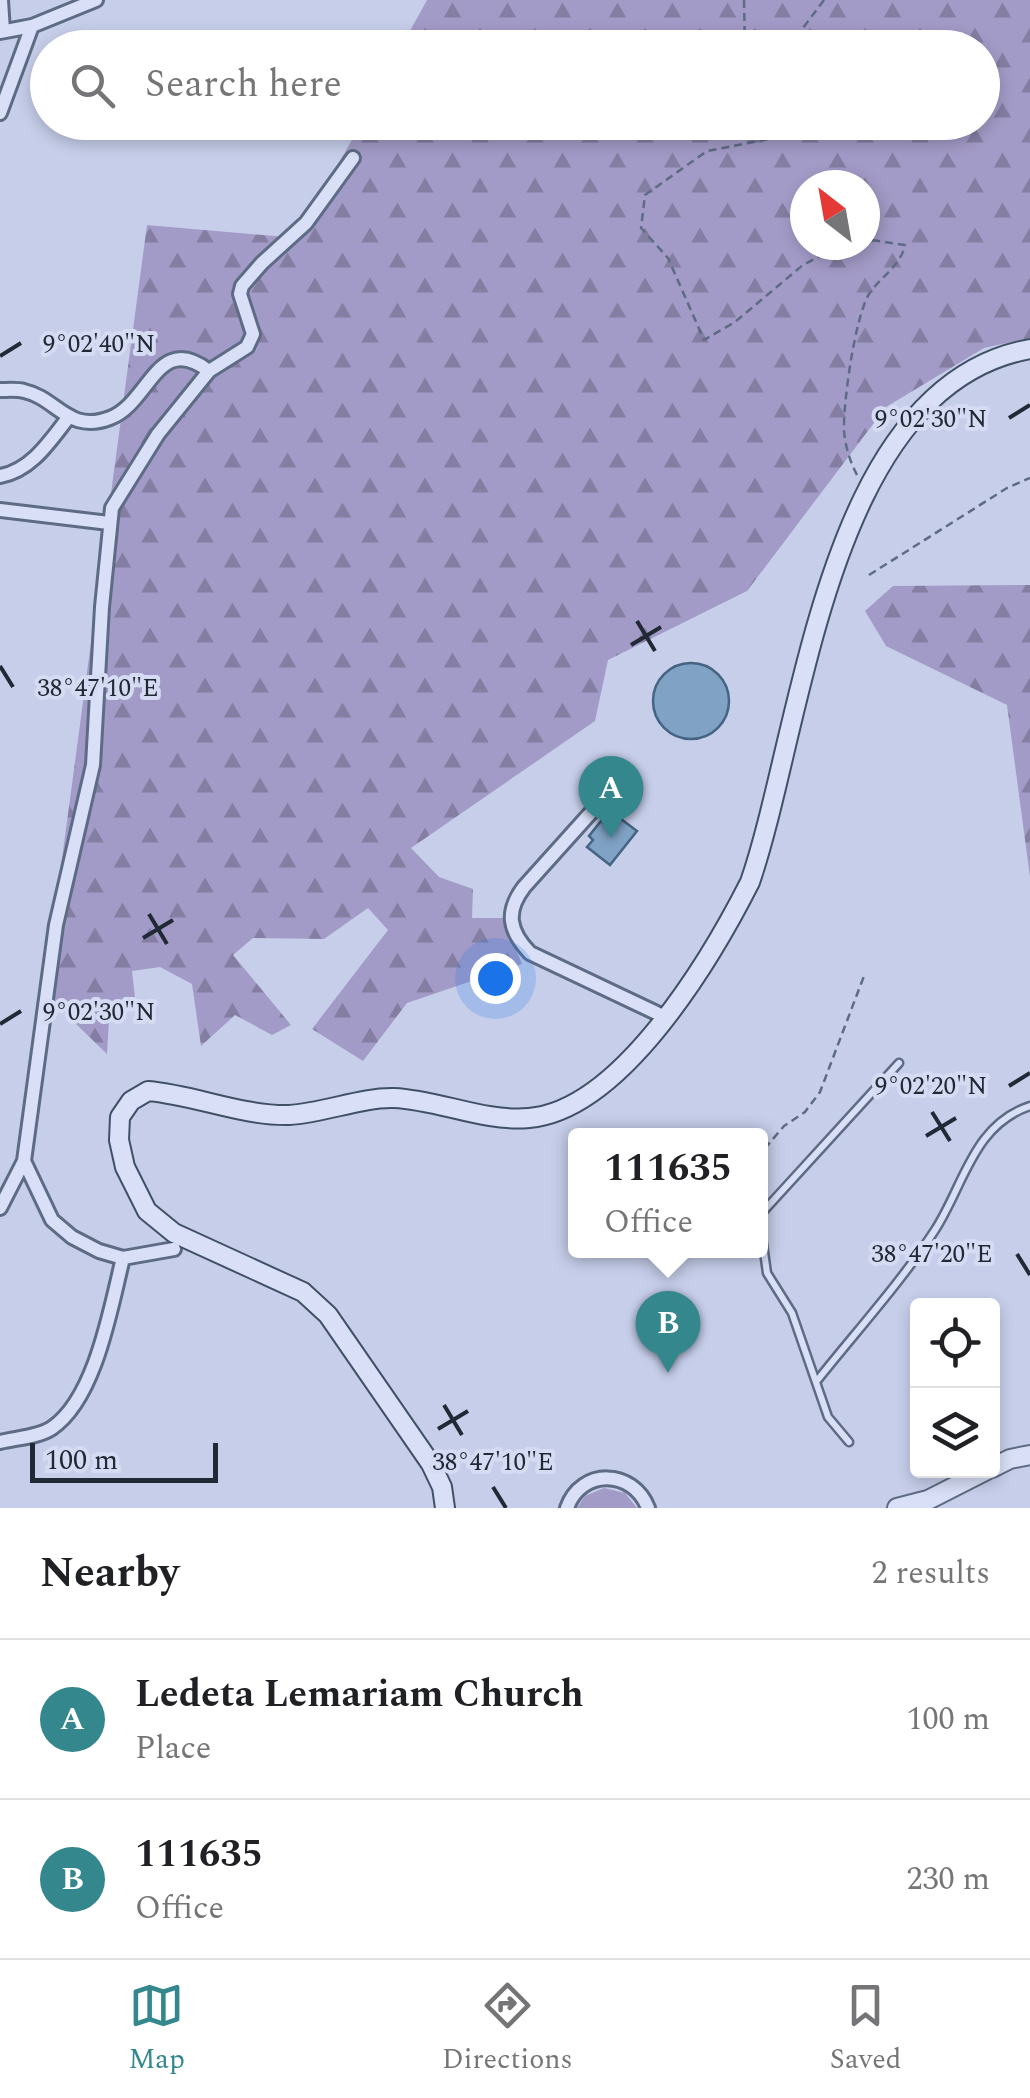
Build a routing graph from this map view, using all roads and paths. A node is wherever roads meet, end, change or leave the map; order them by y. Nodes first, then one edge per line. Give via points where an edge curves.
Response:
1 (0, 0) edge
2 (96, 0) edge
3 (744, 0) edge
4 (824, 0) edge
5 (32, 26) junction
6 (31, 30) edge
7 (745, 30) edge
8 (802, 30) edge
9 (1, 31) edge
10 (30, 31) edge
11 (0, 113) edge
12 (763, 140) edge
13 (353, 158) dead end
14 (880, 242) edge
15 (812, 260) edge
16 (1030, 349) edge
17 (208, 372) junction
18 (0, 390) edge
19 (68, 418) junction
20 (0, 476) edge
21 (1030, 478) edge
22 (867, 492) junction
23 (0, 510) edge
24 (109, 524) junction
25 (869, 575) dead end
26 (613, 788) dead end
27 (864, 976) dead end
28 (667, 1018) junction
29 (899, 1063) dead end
30 (1030, 1106) edge
31 (768, 1145) edge
32 (24, 1161) junction
33 (0, 1208) edge
34 (768, 1210) edge
35 (174, 1248) dead end
36 (123, 1258) junction
37 (764, 1258) edge
38 (816, 1382) junction
39 (0, 1442) edge
40 (848, 1442) dead end
41 (1030, 1455) edge
42 (1000, 1464) edge
43 (972, 1478) edge
44 (928, 1500) junction
45 (445, 1508) edge
46 (566, 1508) edge
47 (648, 1508) edge
48 (897, 1508) edge
49 (948, 1508) edge

1 - 9 street
2 - 5 street
3 - 7 path
4 - 8 path
5 - 6 street
5 - 9 street
10 - 11 street
12 - 15 path via 707,150 670,174 644,195 640,228 668,258 704,340
13 - 17 street via 306,223 242,286 253,334 247,347
14 - 22 path via 905,246 868,296 852,353 844,431 851,464
16 - 22 main road via 962,375 886,452
17 - 19 street via 186,358 170,360 126,410 99,421
17 - 24 street via 158,434 118,496
18 - 19 street via 42,398
19 - 20 street via 38,456
21 - 25 path
22 - 28 main road via 819,617 750,882
23 - 24 street
24 - 32 street via 93,765 56,925
26 - 28 street via 524,887 510,916 516,938 530,953
27 - 31 path via 820,1092
28 - 45 main road via 614,1076 581,1099 532,1118 498,1118 398,1098 258,1114 148,1091 120,1116 125,1167 147,1211 174,1233 303,1292 328,1316 431,1464
29 - 34 lane
30 - 38 lane via 980,1142 936,1229
32 - 33 street
32 - 36 street via 52,1220 72,1237
35 - 36 street
36 - 39 street via 87,1383 57,1424
37 - 38 lane
38 - 40 lane via 828,1417
41 - 42 main road
43 - 44 main road
44 - 48 main road
44 - 49 street
46 - 47 street via 577,1490 601,1478 628,1482

